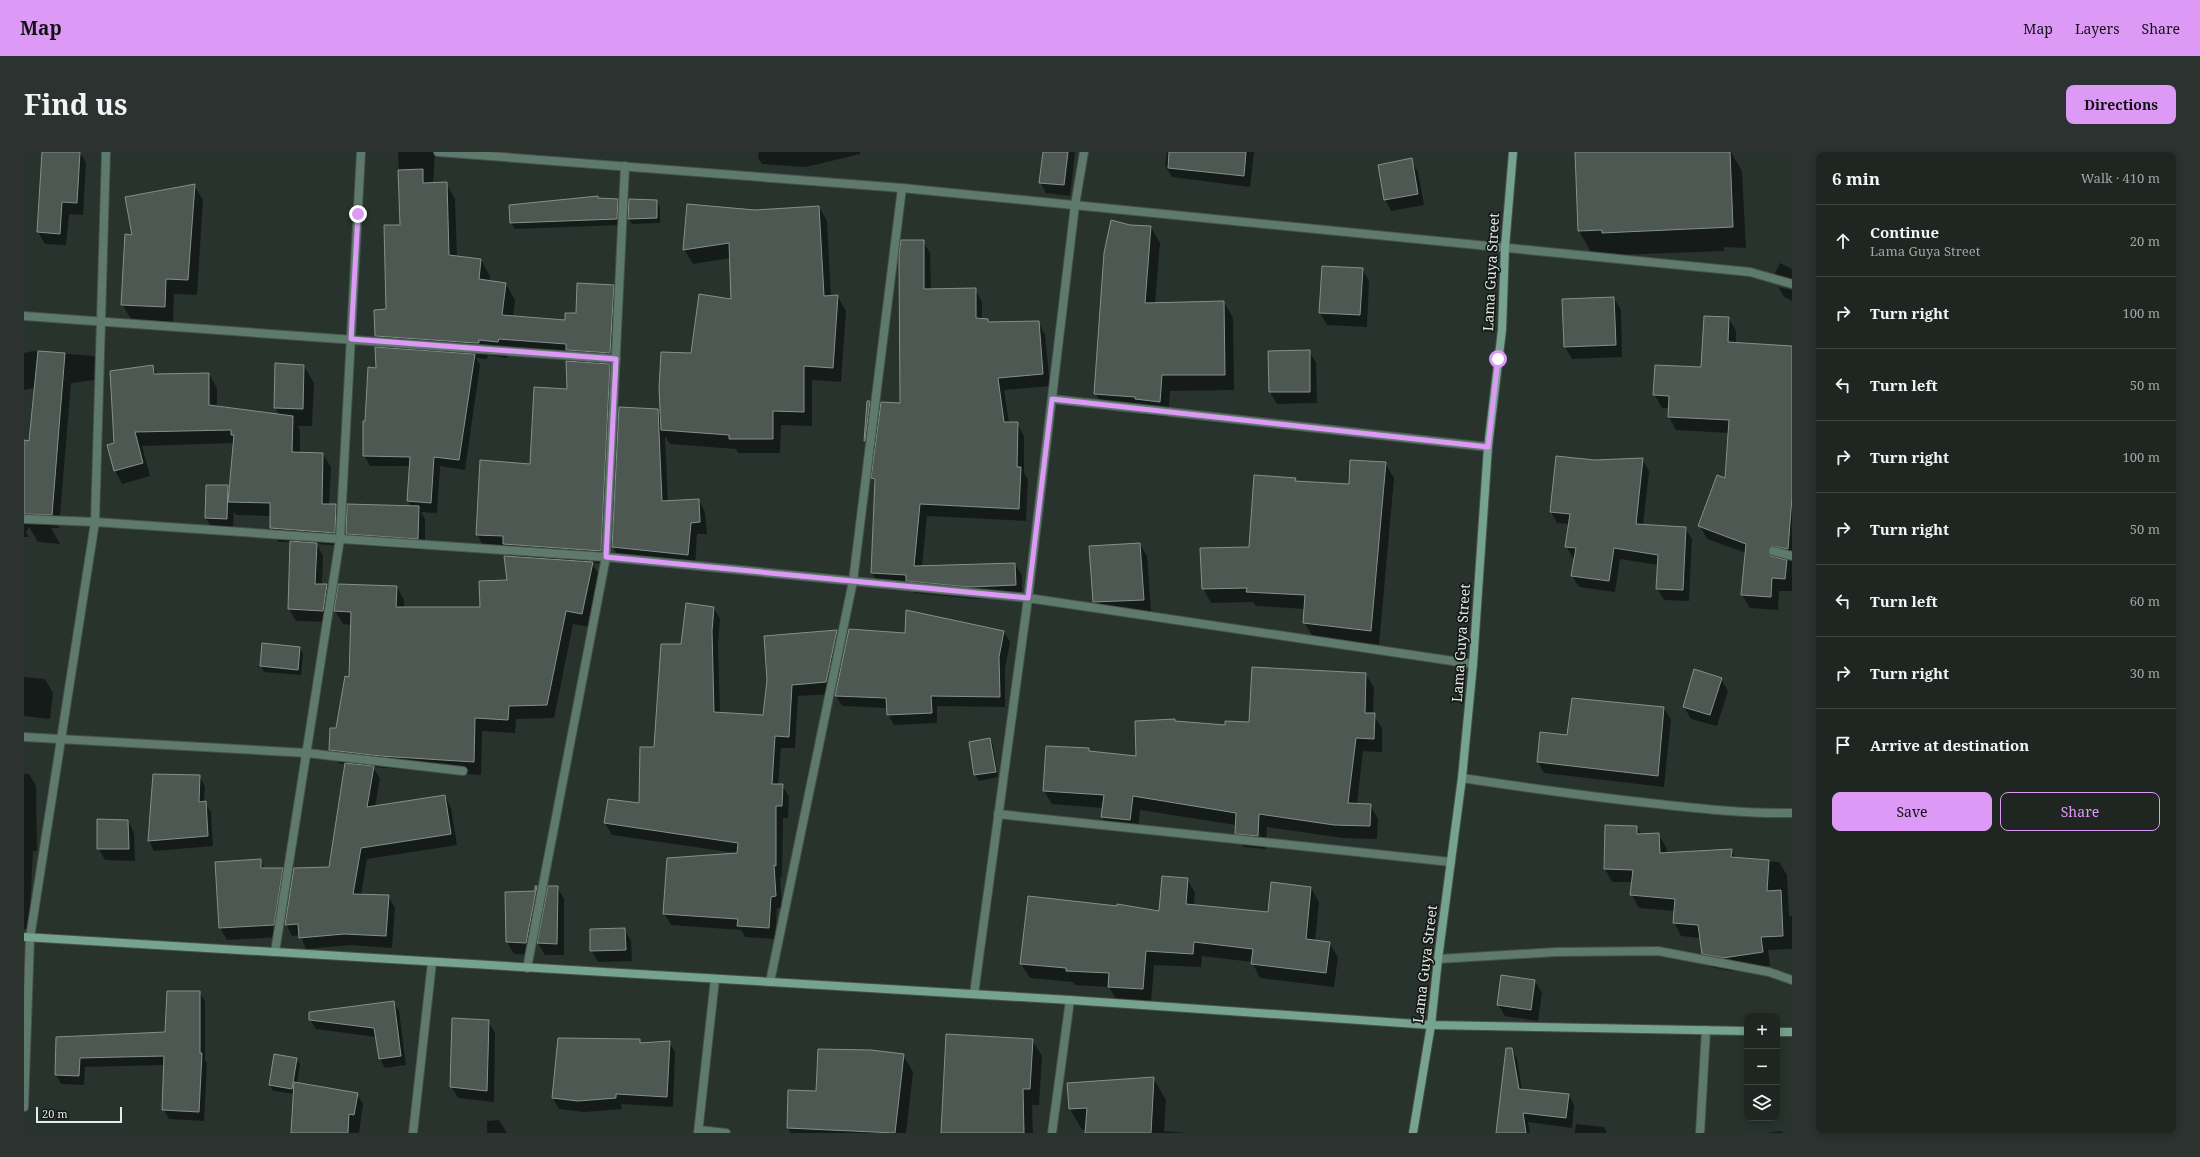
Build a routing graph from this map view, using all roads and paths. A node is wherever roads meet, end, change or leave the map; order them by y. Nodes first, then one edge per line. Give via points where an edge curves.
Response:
1 (106, 152) edge
2 (361, 152) edge
3 (438, 152) edge
4 (1084, 152) edge
5 (1513, 152) edge
6 (625, 166) junction
7 (902, 188) junction
8 (1075, 204) junction
9 (1505, 247) junction
10 (1792, 284) edge
11 (24, 316) edge
12 (101, 321) junction
13 (351, 339) junction
14 (616, 359) junction
15 (1052, 399) junction
16 (1488, 447) junction
17 (24, 519) edge
18 (95, 522) junction
19 (340, 539) junction
20 (1773, 551) dead end
21 (1792, 556) edge
22 (606, 557) junction
23 (853, 581) junction
24 (1028, 598) junction
25 (1473, 664) junction
26 (24, 737) edge
27 (61, 740) junction
28 (306, 753) junction
29 (463, 771) dead end
30 (1462, 778) junction
31 (1792, 813) edge
32 (998, 814) junction
33 (1451, 862) junction
34 (27, 938) edge
35 (275, 952) junction
36 (1438, 959) junction
37 (432, 962) junction
38 (527, 968) junction
39 (715, 979) junction
40 (1792, 980) edge
41 (770, 982) junction
42 (974, 994) junction
43 (1070, 1000) junction
44 (1432, 1025) junction
45 (1706, 1030) junction
46 (1744, 1031) edge
47 (1780, 1032) edge
48 (1792, 1032) edge
49 (24, 1107) edge
50 (698, 1131) edge
51 (413, 1133) edge
52 (726, 1133) edge
53 (1052, 1133) edge
54 (1412, 1133) edge
55 (1700, 1133) edge

1 - 12 street
2 - 13 street
3 - 6 street
4 - 8 street
5 - 9 street, Lama Guya Street
6 - 7 street
6 - 14 street
7 - 8 street
7 - 23 street
8 - 9 street
8 - 15 street
9 - 10 street via 1750,272
9 - 16 street, Lama Guya Street via 1502,330
11 - 12 street
12 - 13 street
12 - 18 street
13 - 14 street
13 - 19 street
14 - 22 street
15 - 16 street
15 - 24 street
16 - 25 street, Lama Guya Street
17 - 18 street
18 - 19 street
18 - 27 street
19 - 22 street
19 - 28 street
20 - 21 street
22 - 23 street
22 - 38 street
23 - 24 street
23 - 41 street
24 - 25 street
24 - 32 street
25 - 30 street, Lama Guya Street
26 - 27 street
27 - 28 street
27 - 34 street
28 - 29 street
28 - 35 street
30 - 31 street via 1688,808 1762,814
30 - 33 street, Lama Guya Street
32 - 33 street
32 - 42 street
33 - 36 street, Lama Guya Street
34 - 35 street
34 - 49 street
35 - 37 street
36 - 40 street via 1556,952 1658,951 1769,972
36 - 44 street, Lama Guya Street
37 - 38 street
37 - 51 street
38 - 39 street
39 - 41 street
39 - 50 street
41 - 42 street
42 - 43 street
43 - 44 street
43 - 53 street
44 - 45 street
44 - 54 street, Lama Guya Street
45 - 46 street
45 - 55 street
47 - 48 street
50 - 52 street

